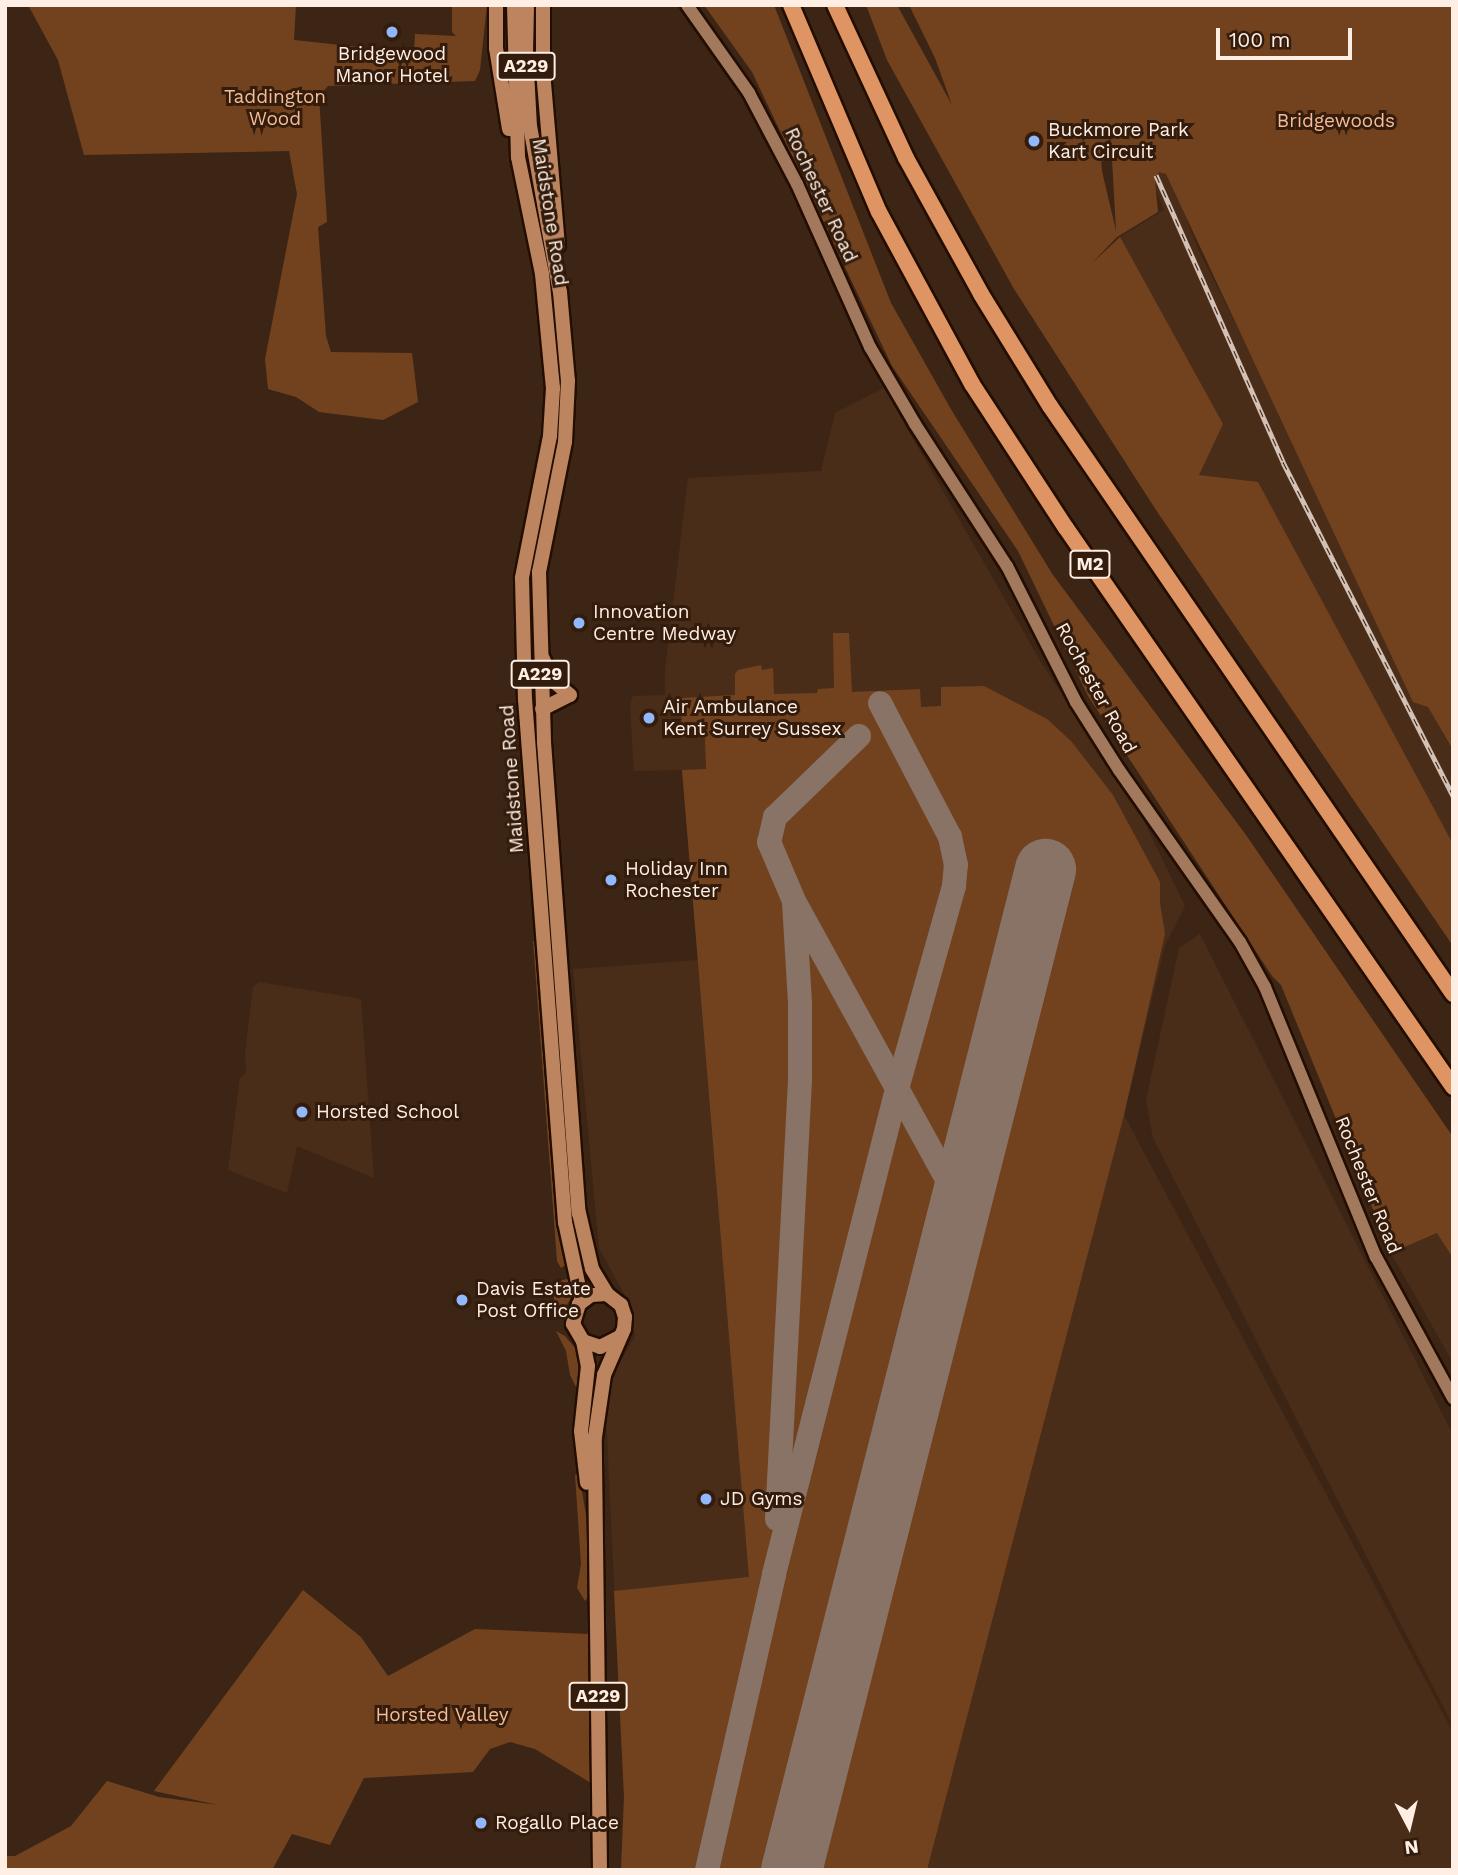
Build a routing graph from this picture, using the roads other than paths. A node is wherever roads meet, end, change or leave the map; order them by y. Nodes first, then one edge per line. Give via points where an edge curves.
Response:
1 (496, 5) edge
2 (514, 5) edge
3 (527, 5) edge
4 (543, 5) edge
5 (687, 5) edge
6 (791, 5) edge
7 (835, 5) edge
8 (518, 157) junction
9 (560, 292) junction
10 (539, 652) junction
11 (542, 709) junction
12 (1453, 994) edge
13 (1453, 1087) edge
14 (607, 1294) junction
15 (582, 1301) junction
16 (620, 1337) junction
17 (583, 1341) junction
18 (1453, 1398) edge
19 (594, 1521) junction
20 (600, 1870) edge

1 - 8 main road via 499,72
2 - 8 main road, Maidstone Road / A229
3 - 9 main road, A229 via 532,141
4 - 9 main road via 543,71
5 - 18 main road, Rochester Road via 749,93 797,184 870,347 1007,566 1081,710 1240,942 1265,987 1376,1257
6 - 13 highway, M2 via 879,212 972,384 1066,528
7 - 12 highway, M2 via 906,158 1050,406
8 - 15 main road, Maidstone Road / A229 via 542,274 553,388 550,436 523,578 526,711 565,1222
9 - 10 main road, Maidstone Road / A229 via 567,349 567,430 539,572
10 - 11 main road, Maidstone Road / A229
10 - 11 main road via 552,680 569,695
11 - 14 main road, Maidstone Road / A229 via 579,1213 590,1263
14 - 15 main road
14 - 16 main road, A229 via 624,1312
15 - 17 main road, A229 via 573,1321
16 - 17 main road via 603,1347
16 - 19 main road, A229 via 606,1367 596,1411
17 - 19 main road, A229 via 588,1370 582,1437
19 - 20 main road, A229

